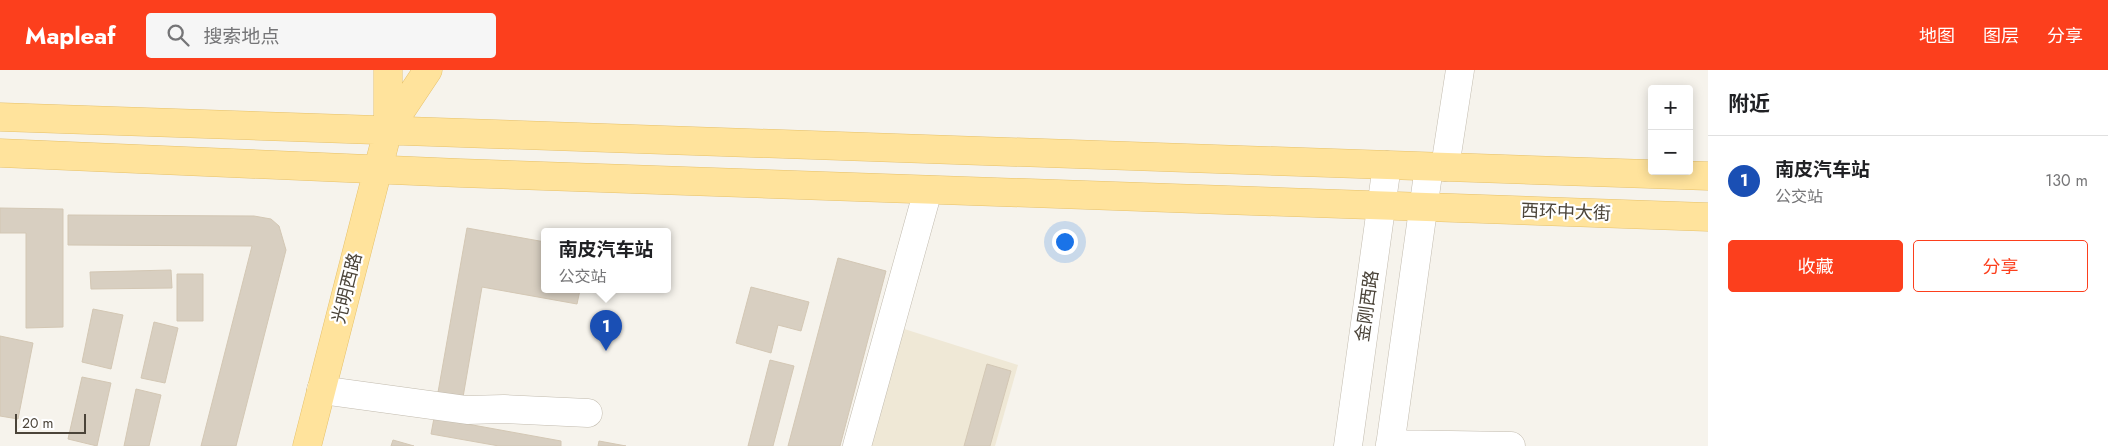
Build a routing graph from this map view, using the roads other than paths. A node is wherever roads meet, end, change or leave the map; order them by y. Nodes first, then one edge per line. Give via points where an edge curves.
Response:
1 (388, 70) edge
2 (428, 70) edge
3 (1460, 70) edge
4 (0, 117) edge
5 (388, 130) junction
6 (0, 153) edge
7 (1387, 165) junction
8 (1437, 167) junction
9 (378, 170) junction
10 (1708, 176) edge
11 (928, 190) junction
12 (1381, 205) junction
13 (1423, 207) junction
14 (1708, 217) edge
15 (321, 390) junction
16 (588, 413) dead end
17 (1390, 445) edge
18 (307, 446) edge
19 (857, 446) edge
20 (1348, 446) edge
21 (1511, 446) edge

1 - 5 main road
2 - 5 main road
3 - 8 street
4 - 5 main road
5 - 7 main road
5 - 9 main road, 光明西路
6 - 9 main road, 西环中大街
7 - 8 main road
7 - 12 street, 金刚西路
8 - 10 main road
8 - 13 street
9 - 11 main road, 西环中大街
9 - 15 main road, 光明西路
11 - 12 main road, 西环中大街
11 - 19 street
12 - 13 main road, 西环中大街
12 - 20 street, 金刚西路
13 - 14 main road, 西环中大街
13 - 17 street
15 - 16 street via 468,410
15 - 18 main road, 光明西路
17 - 21 street

